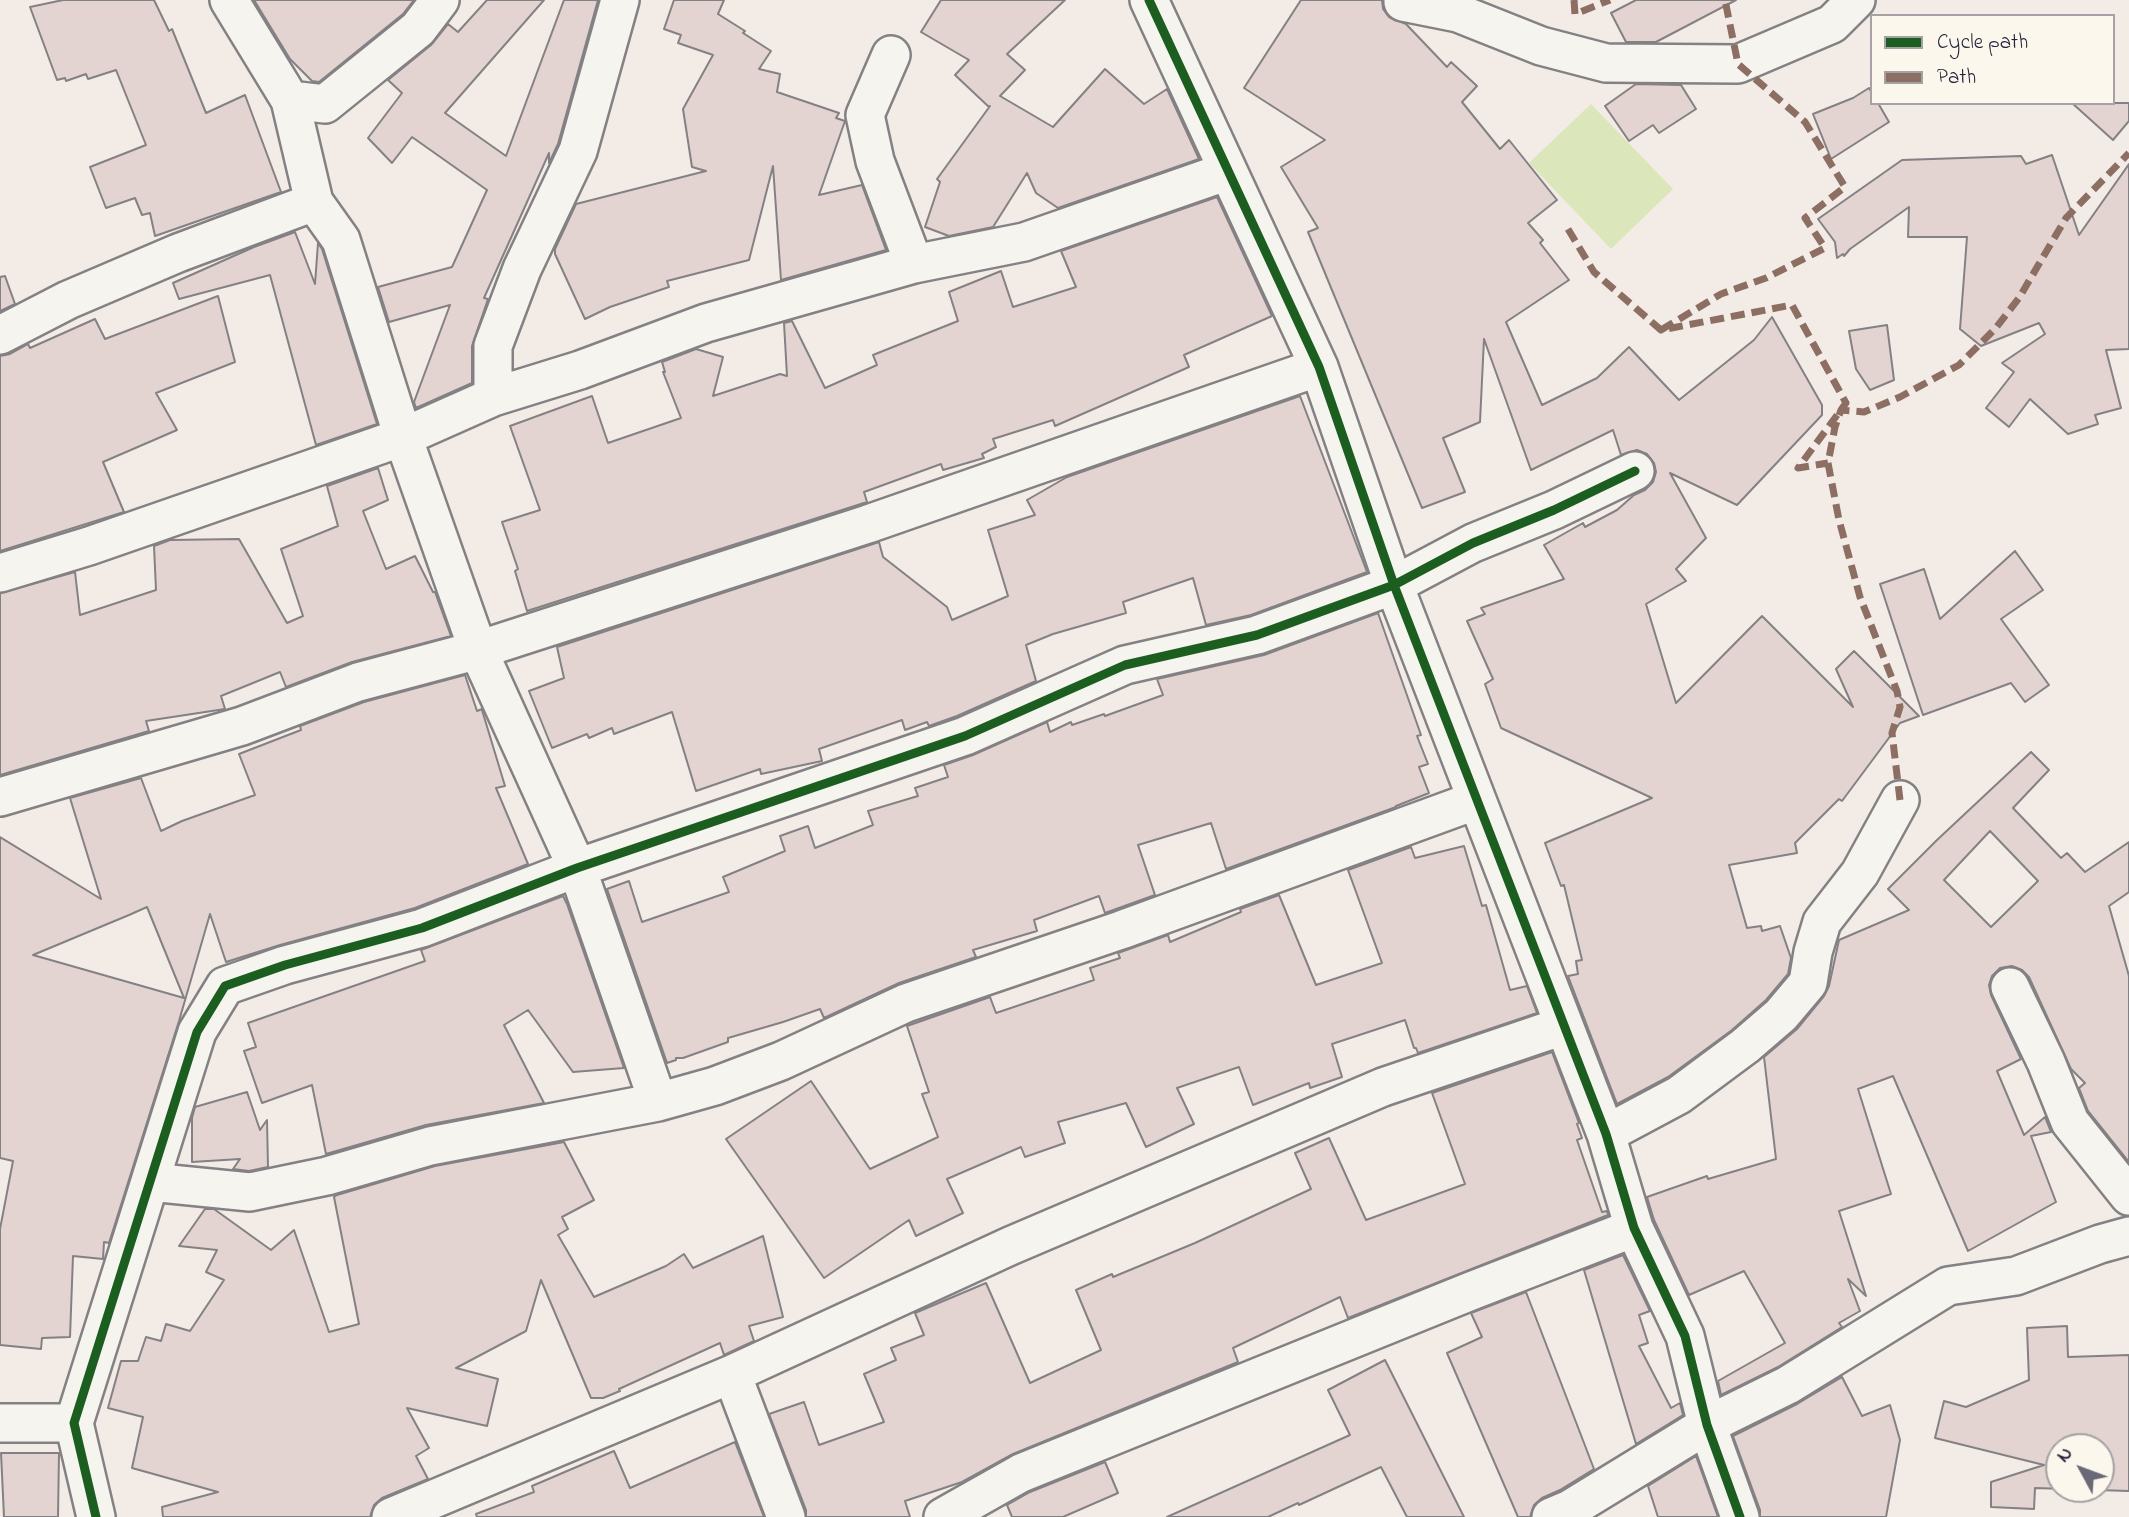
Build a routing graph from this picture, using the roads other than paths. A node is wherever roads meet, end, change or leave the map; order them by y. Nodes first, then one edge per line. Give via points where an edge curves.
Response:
1 (229, 0) edge
2 (440, 0) edge
3 (620, 0) edge
4 (1149, 0) edge
5 (1856, 0) edge
6 (1403, 2) dead end
7 (891, 55) dead end
8 (290, 100) junction
9 (1228, 171) junction
10 (314, 202) junction
11 (914, 264) junction
12 (0, 335) edge
13 (1319, 367) junction
14 (493, 397) junction
15 (403, 437) junction
16 (1635, 471) dead end
17 (0, 573) edge
18 (1394, 585) junction
19 (478, 650) junction
20 (0, 797) edge
21 (1477, 800) junction
22 (1900, 800) dead end
23 (577, 868) junction
24 (2010, 987) dead end
25 (1563, 1026) junction
26 (658, 1101) junction
27 (1606, 1134) junction
28 (150, 1182) junction
29 (2129, 1196) edge
30 (1634, 1228) junction
31 (2129, 1236) edge
32 (732, 1374) junction
33 (0, 1423) edge
34 (74, 1423) junction
35 (1707, 1425) junction
36 (403, 1515) edge
37 (96, 1517) edge
38 (786, 1517) edge
39 (943, 1517) edge
40 (1551, 1517) edge
41 (1740, 1517) edge

1 - 8 street
2 - 8 street via 418,29 325,104
3 - 14 street via 578,151 522,269 493,346
4 - 9 street
5 - 6 street via 1832,24 1738,64 1606,63 1541,46 1458,13
7 - 11 street via 865,115 875,161
8 - 10 street
9 - 11 street via 1024,242
9 - 13 street
10 - 12 street via 178,253
10 - 15 street via 341,240
11 - 14 street via 706,323
13 - 18 street
13 - 19 street via 868,524
14 - 15 street
15 - 17 street via 89,547
15 - 19 street
16 - 18 street via 1473,543
18 - 21 street
18 - 23 street via 1257,635 1125,665 965,736
19 - 20 street via 358,682 242,726
19 - 23 street
21 - 25 street
21 - 26 street via 906,1003 782,1061
22 - 27 street via 1860,873 1822,922 1808,982 1781,1015 1679,1095
23 - 26 street
23 - 28 street via 422,928 225,986 197,1032
24 - 29 street via 2070,1122
25 - 27 street
25 - 32 street via 1383,1087 1010,1246
26 - 28 street via 430,1146 327,1176 250,1192
27 - 30 street
28 - 34 street
30 - 35 street via 1685,1336
30 - 39 street via 1021,1474
31 - 35 street via 2016,1276 1948,1286 1788,1385
32 - 36 street
32 - 38 street
33 - 34 street
34 - 37 street
35 - 40 street
35 - 41 street

